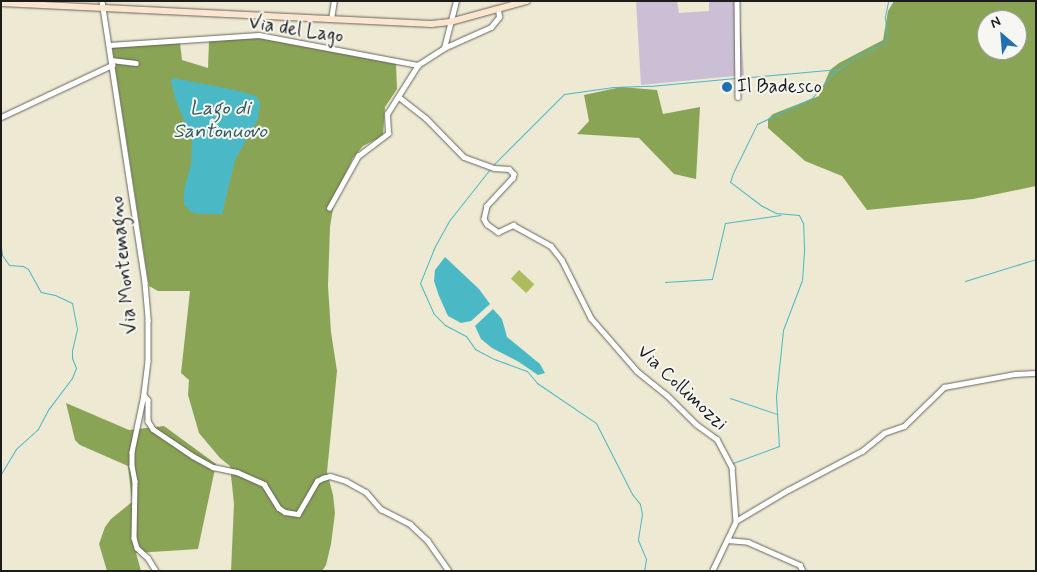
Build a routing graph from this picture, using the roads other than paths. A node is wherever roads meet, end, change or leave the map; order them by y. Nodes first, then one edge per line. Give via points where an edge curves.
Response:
1 (334, 1) edge
2 (456, 1) edge
3 (527, 1) edge
4 (738, 1) edge
5 (1, 3) edge
6 (29, 3) edge
7 (103, 5) edge
8 (498, 9) junction
9 (330, 19) junction
10 (450, 22) junction
11 (109, 45) junction
12 (444, 48) junction
13 (111, 62) junction
14 (136, 63) dead end
15 (418, 65) junction
16 (738, 97) dead end
17 (399, 98) junction
18 (1, 117) edge
19 (330, 208) dead end
20 (1036, 373) edge
21 (144, 395) junction
22 (736, 521) junction
23 (727, 540) junction
24 (156, 571) edge
25 (449, 571) edge
26 (712, 571) edge
27 (803, 571) edge

1 - 9 street
2 - 10 street
3 - 8 main road
4 - 16 street
5 - 6 main road
6 - 7 main road
7 - 9 main road
7 - 11 street, Via Montemagno
8 - 10 main road
8 - 12 street via 499,17 491,27
9 - 10 main road
10 - 12 street
11 - 13 street, Via Montemagno
11 - 15 street, Via del Lago via 260,36
12 - 15 street
13 - 14 street
13 - 18 street
13 - 21 street, Via Montemagno via 145,283 148,361
15 - 17 street
17 - 19 street via 387,114 388,133 358,156
17 - 22 street, Via Collimozzi via 426,118 464,157 491,167 509,169 514,174 487,206 484,219 487,224 498,232 508,226 518,226 551,246 562,260 591,318 640,374 717,439 732,467
20 - 22 street via 944,387 904,426 884,433 862,451
21 - 24 street, Via Montemagno via 132,452 134,538 137,548
21 - 25 street via 148,400 148,421 153,429 212,466 237,472 264,484 285,512 298,514 317,481 330,476 346,481 366,492 381,508 410,524 428,541
22 - 23 street
23 - 26 street
23 - 27 street via 748,542 800,565

